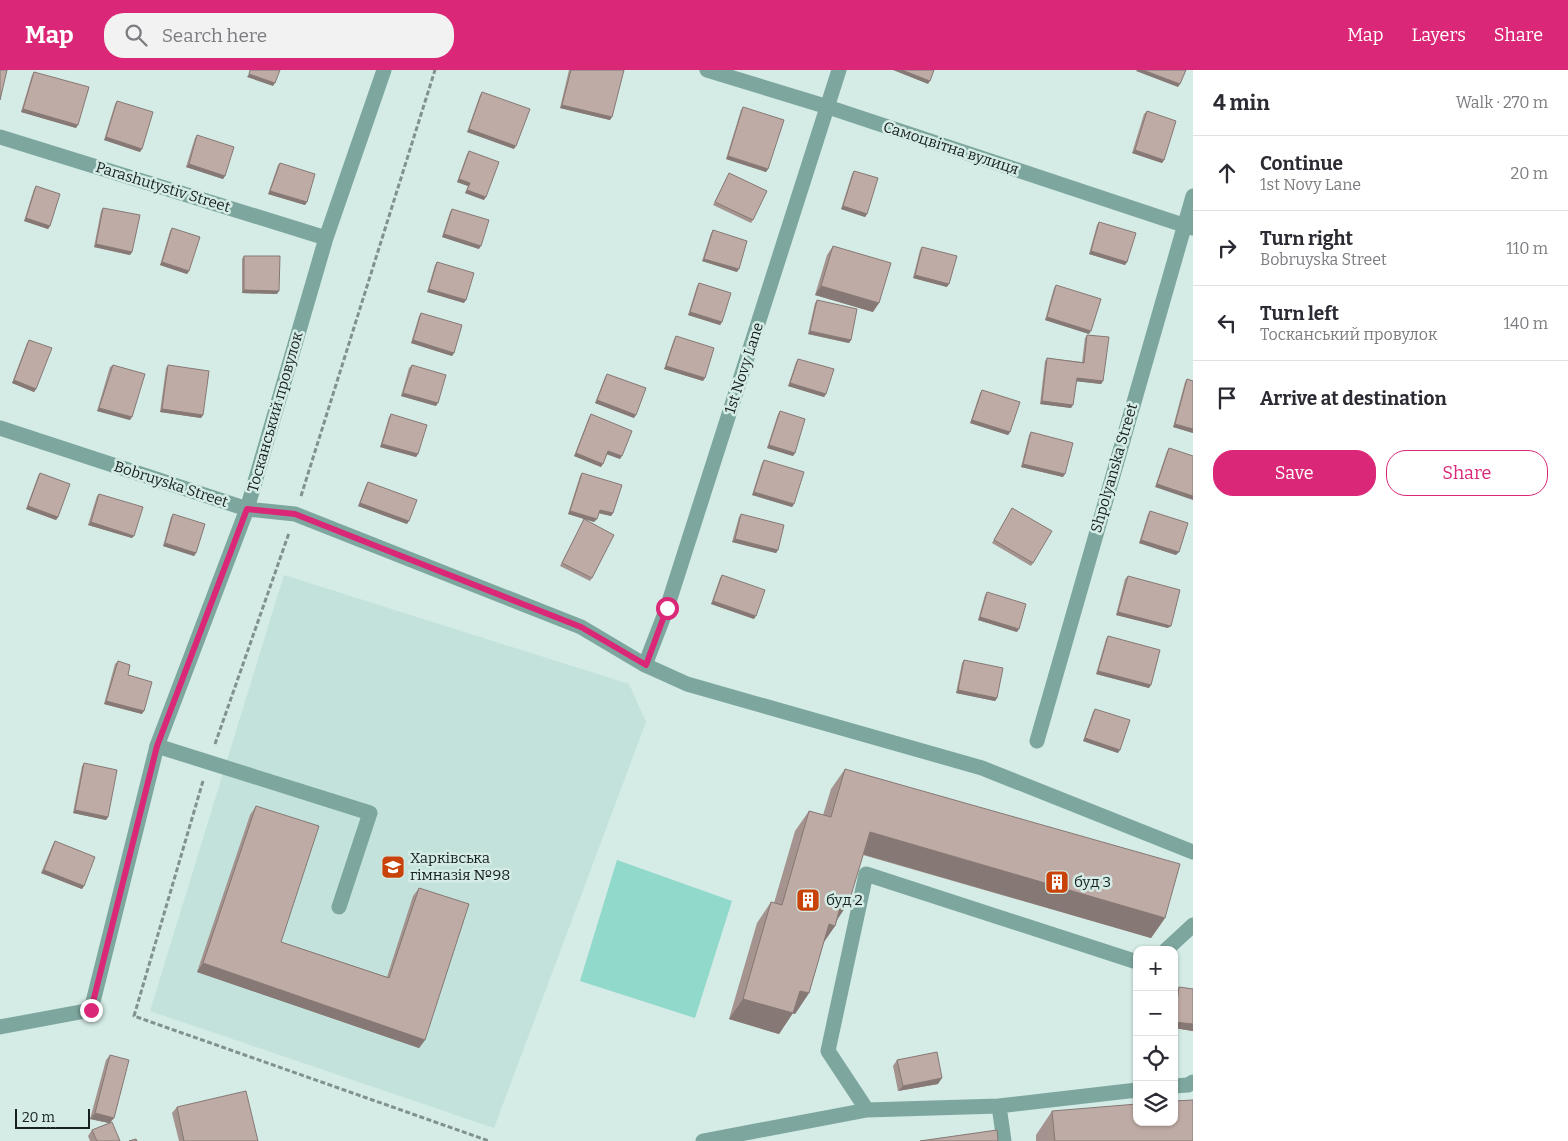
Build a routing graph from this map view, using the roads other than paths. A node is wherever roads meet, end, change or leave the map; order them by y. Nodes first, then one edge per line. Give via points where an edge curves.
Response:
1 (384, 70) edge
2 (708, 70) edge
3 (840, 70) edge
4 (828, 107) junction
5 (0, 137) edge
6 (1193, 196) edge
7 (1188, 227) edge
8 (326, 238) junction
9 (0, 428) edge
10 (247, 509) junction
11 (646, 665) junction
12 (1037, 740) dead end
13 (157, 746) junction
14 (1193, 852) edge
15 (339, 907) dead end
16 (1193, 925) edge
17 (1170, 946) edge
18 (1133, 961) edge
19 (0, 1027) edge
20 (1193, 1082) edge
21 (1178, 1085) edge
22 (1133, 1090) edge
23 (999, 1106) junction
24 (868, 1110) junction
25 (703, 1141) edge
26 (1004, 1141) edge

1 - 8 street, Тосканський провулок
2 - 4 street, Самоцвітна вулиця
3 - 4 street, 1st Novy Lane
4 - 7 street, Самоцвітна вулиця
4 - 11 street, 1st Novy Lane
5 - 8 street, Parashutystiv Street
6 - 7 street, Shpolyanska Street
7 - 12 street, Shpolyanska Street
8 - 10 street, Тосканський провулок
9 - 10 street, Bobruyska Street
10 - 11 street, Bobruyska Street via 295,514 581,627
10 - 13 street, Тосканський провулок
11 - 14 street, Bobruyska Street via 687,684 982,768
13 - 15 street via 370,813
13 - 19 street, Тосканський провулок via 91,1010
16 - 17 street
18 - 24 street via 866,874 828,1051
20 - 21 street
22 - 23 street
23 - 24 street
23 - 26 street
24 - 25 street

